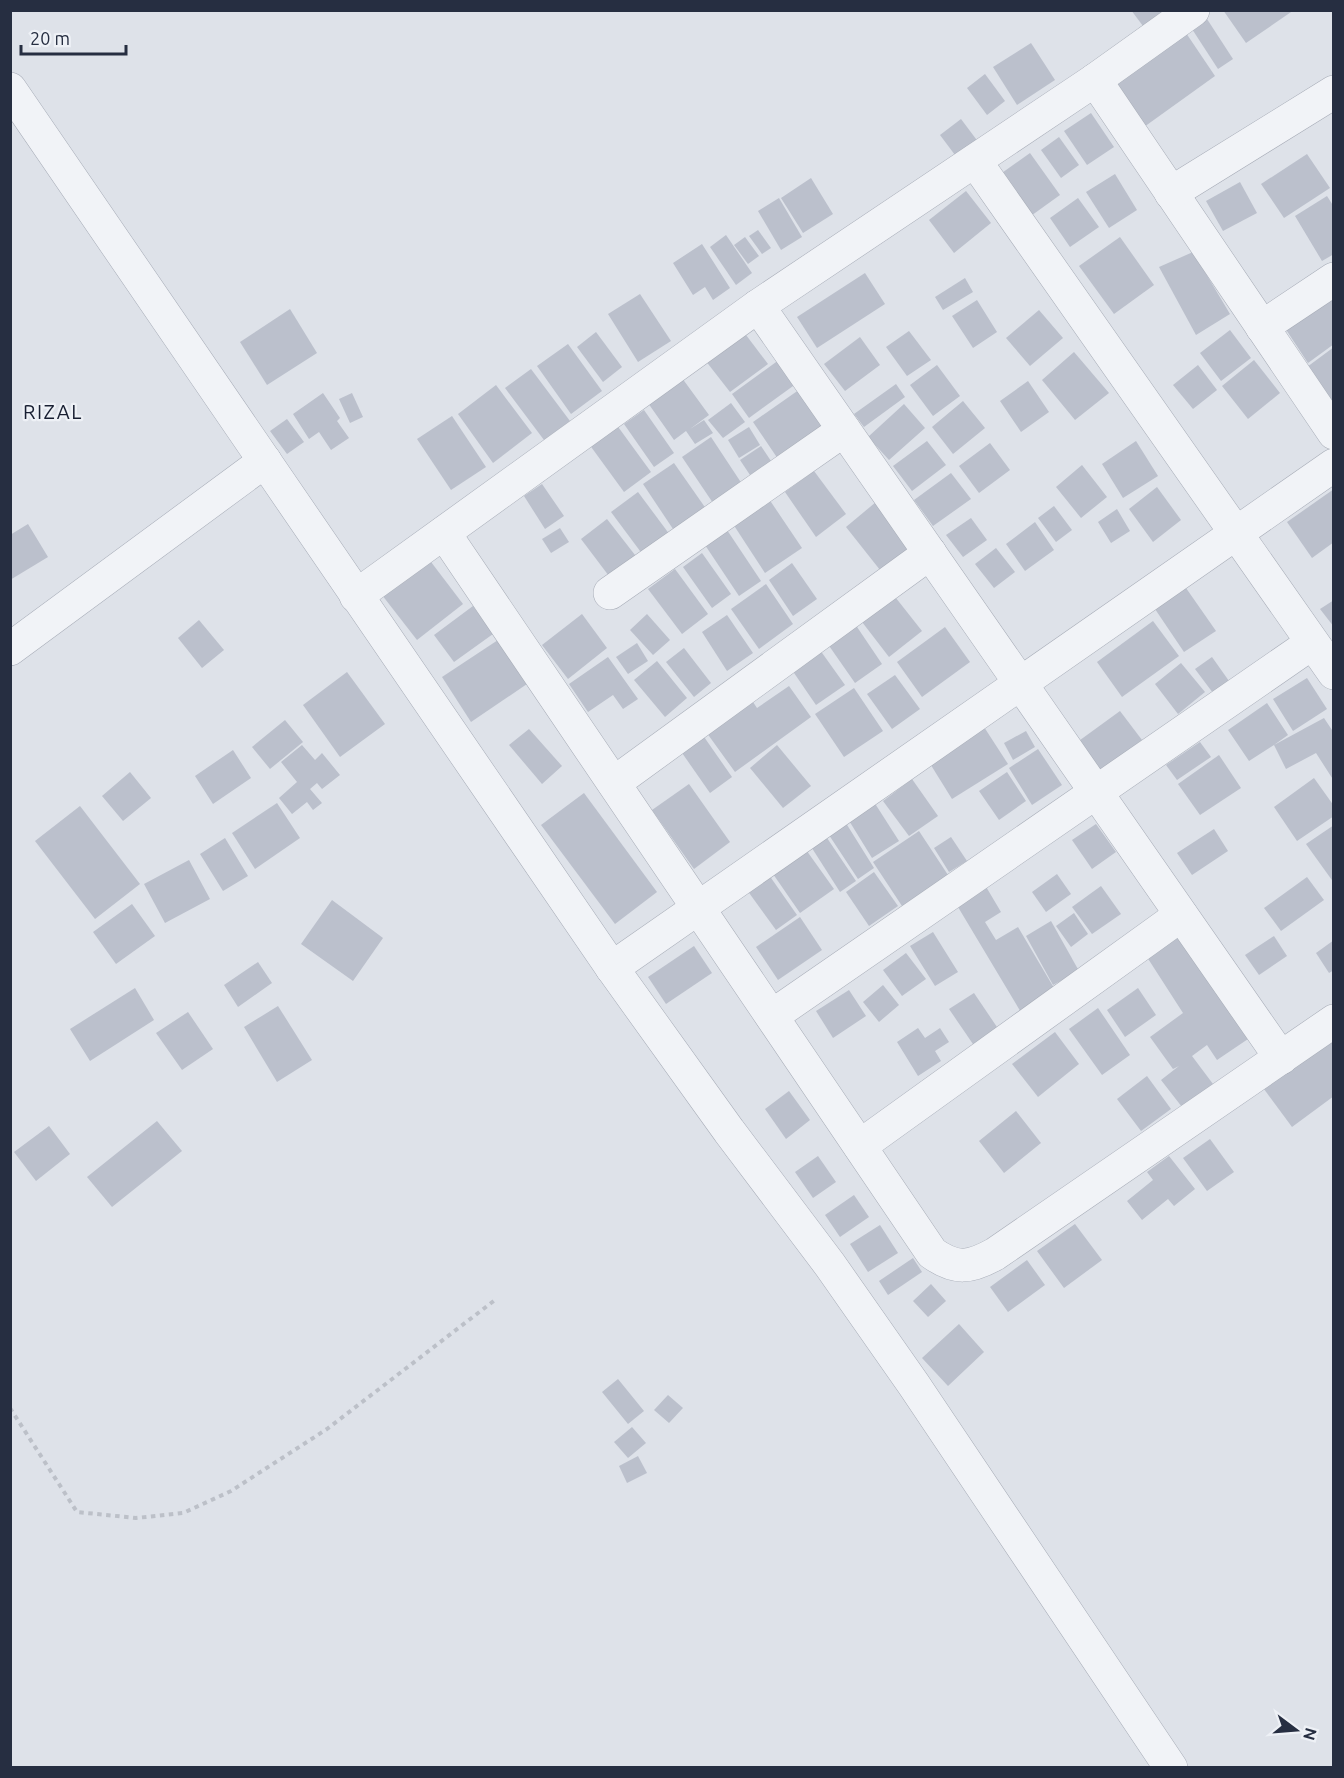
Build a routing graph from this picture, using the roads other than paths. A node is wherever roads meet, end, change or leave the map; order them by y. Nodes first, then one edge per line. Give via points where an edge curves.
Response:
1 (1193, 10) edge
2 (1095, 80) junction
3 (10, 89) edge
4 (1334, 92) edge
5 (975, 161) junction
6 (1171, 193) junction
7 (1334, 279) edge
8 (758, 306) junction
9 (1262, 327) junction
10 (844, 430) junction
11 (1334, 433) edge
12 (265, 460) junction
13 (1334, 465) edge
14 (444, 532) junction
15 (1236, 534) junction
16 (930, 553) junction
17 (610, 593) dead end
18 (356, 596) junction
19 (1312, 643) junction
20 (10, 649) edge
21 (1334, 673) edge
22 (1020, 684) junction
23 (614, 783) junction
24 (1096, 793) junction
25 (699, 908) junction
26 (1181, 915) junction
27 (612, 968) junction
28 (772, 1016) junction
29 (1334, 1021) edge
30 (1281, 1058) junction
31 (860, 1146) junction
32 (1171, 1767) edge

1 - 2 street
2 - 5 street
2 - 6 street
3 - 12 street
4 - 6 street
5 - 8 street
5 - 15 street
6 - 9 street
7 - 9 street
8 - 10 street
8 - 14 street
9 - 11 street
10 - 16 street
10 - 17 street
12 - 18 street
12 - 20 street
13 - 15 street
14 - 18 street
14 - 23 street
15 - 19 street
15 - 22 street
16 - 22 street
16 - 23 street
18 - 27 street
19 - 21 street
19 - 24 street
22 - 24 street
22 - 25 street
23 - 25 street
24 - 26 street
24 - 28 street
25 - 27 street
25 - 28 street
26 - 30 street
26 - 31 street
27 - 32 street via 849,1292
28 - 31 street
29 - 30 street
30 - 31 street via 978,1263 961,1266 932,1253

